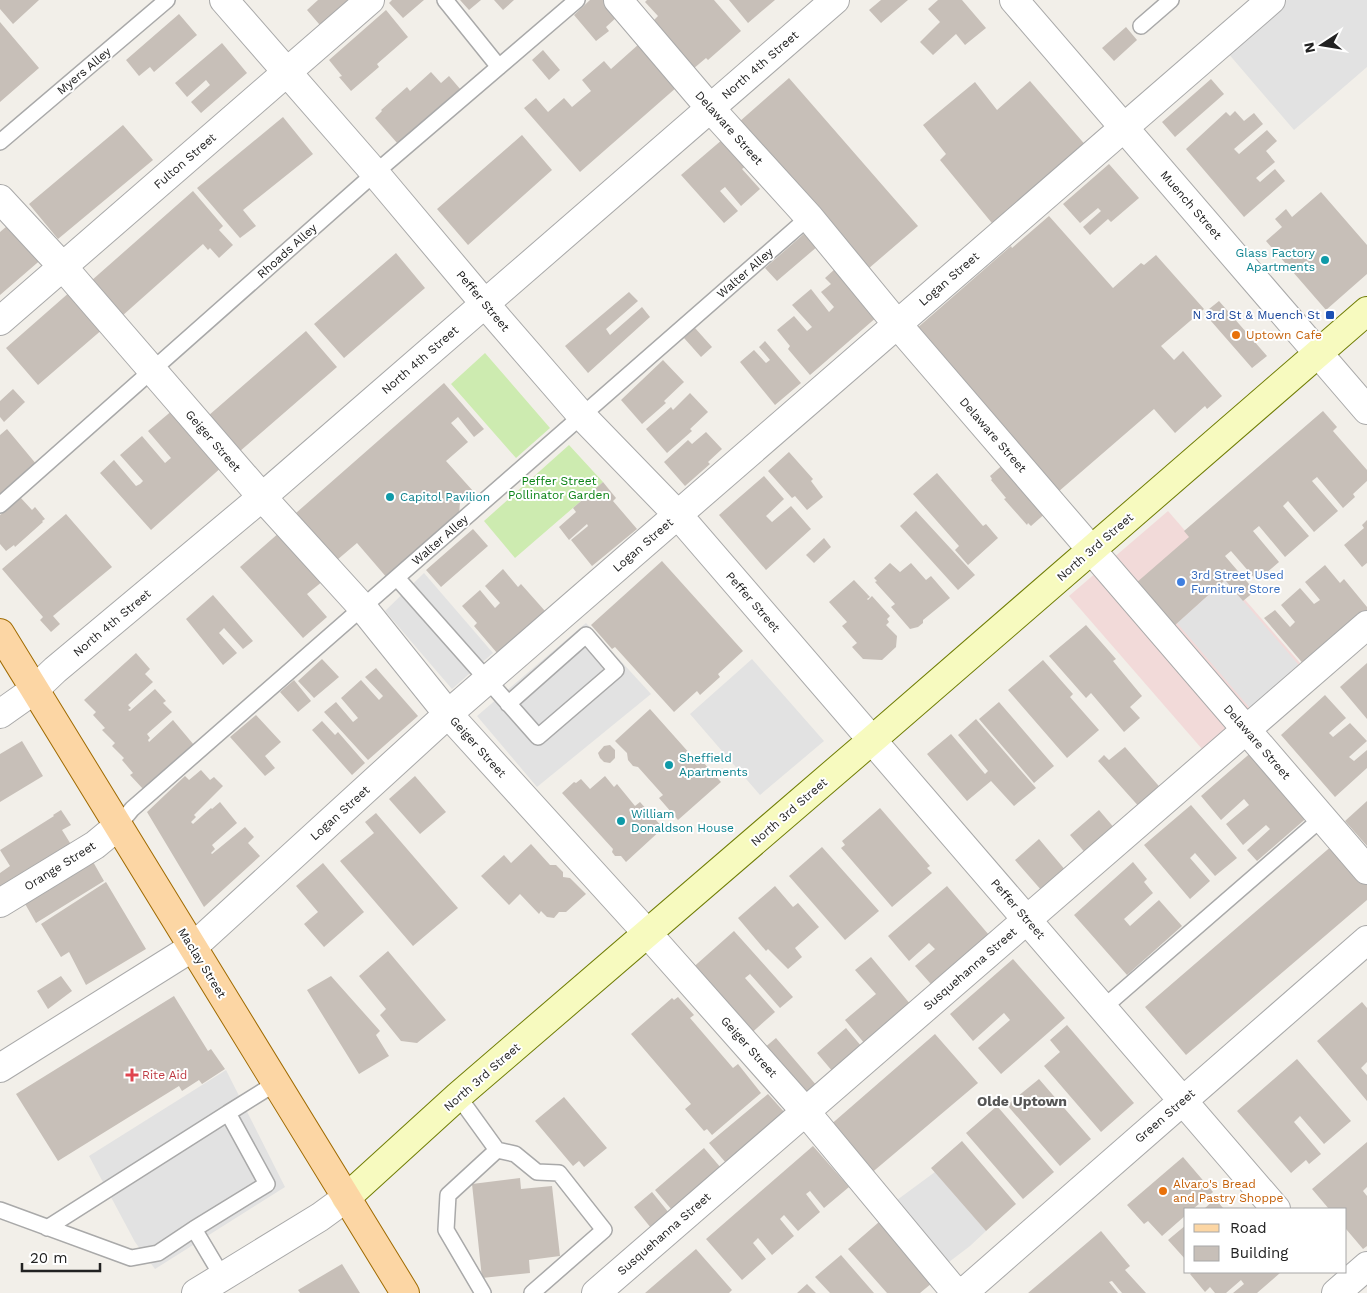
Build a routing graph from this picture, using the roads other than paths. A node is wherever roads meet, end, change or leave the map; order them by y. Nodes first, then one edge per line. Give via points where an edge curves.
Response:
1 (167, 0) edge
2 (224, 0) edge
3 (370, 0) edge
4 (445, 0) edge
5 (577, 0) edge
6 (618, 0) edge
7 (835, 0) edge
8 (1014, 0) edge
9 (1171, 0) edge
10 (1272, 0) edge
11 (1141, 26) dead end
12 (499, 67) junction
13 (286, 73) junction
14 (710, 108) junction
15 (1124, 128) junction
16 (0, 142) edge
17 (375, 173) junction
18 (0, 199) edge
19 (809, 217) junction
20 (63, 267) junction
21 (485, 304) junction
22 (1367, 311) edge
23 (0, 321) edge
24 (897, 324) junction
25 (1318, 353) junction
26 (152, 370) junction
27 (1367, 410) edge
28 (582, 416) junction
29 (262, 497) junction
30 (0, 505) edge
31 (678, 515) junction
32 (1091, 550) junction
33 (397, 578) junction
34 (363, 608) junction
35 (1367, 625) edge
36 (0, 633) edge
37 (488, 680) junction
38 (34, 690) junction
39 (508, 704) junction
40 (0, 714) edge
41 (448, 714) junction
42 (1246, 730) junction
43 (872, 740) junction
44 (1322, 818) junction
45 (118, 826) junction
46 (1367, 870) edge
47 (0, 903) edge
48 (1027, 920) junction
49 (648, 934) junction
50 (1367, 940) edge
51 (192, 947) junction
52 (1103, 1008) junction
53 (0, 1068) edge
54 (276, 1084) junction
55 (458, 1096) junction
56 (1182, 1100) junction
57 (805, 1111) junction
58 (228, 1113) junction
59 (497, 1150) junction
60 (346, 1198) junction
61 (1275, 1208) edge
62 (0, 1210) edge
63 (47, 1228) junction
64 (194, 1229) junction
65 (1367, 1266) edge
66 (222, 1276) junction
67 (1340, 1286) edge
68 (196, 1293) edge
69 (405, 1293) edge
70 (483, 1293) edge
71 (532, 1293) edge
72 (596, 1293) edge
73 (956, 1293) edge
74 (963, 1293) edge

1 - 16 lane, Myers Alley
2 - 13 street, Peffer Street
3 - 13 street, Fulton Street
4 - 12 lane
5 - 12 lane, Rhoads Alley
6 - 14 street, Delaware Street
7 - 14 street, North 4th Street
8 - 15 street, Muench Street
9 - 11 lane
10 - 15 street, Logan Street
12 - 17 lane, Rhoads Alley
13 - 17 street, Peffer Street
13 - 20 street, Fulton Street
14 - 19 street, Delaware Street
14 - 21 street, North 4th Street
15 - 24 street, Logan Street
15 - 25 street, Muench Street
17 - 21 street, Peffer Street
17 - 26 lane, Rhoads Alley
18 - 20 street, Geiger Street
19 - 24 street, Delaware Street
19 - 28 lane, Walter Alley
20 - 23 street, Fulton Street
20 - 26 street, Geiger Street
21 - 28 street, Peffer Street
21 - 29 street, North 4th Street
22 - 25 main road, North 3rd Street
24 - 31 street, Logan Street
24 - 32 street, Delaware Street
25 - 27 street, Muench Street
25 - 32 main road, North 3rd Street
26 - 29 street, Geiger Street
26 - 30 lane, Rhoads Alley
28 - 31 street, Peffer Street
28 - 33 lane, Walter Alley
29 - 34 street, Geiger Street
29 - 38 street, North 4th Street
31 - 37 street, Logan Street
31 - 43 street, Peffer Street
32 - 42 street, Delaware Street
32 - 43 main road, North 3rd Street
33 - 34 lane, Walter Alley
33 - 37 lane
34 - 41 street, Geiger Street
34 - 45 lane, Walter Alley via 132,809
35 - 42 street, Susquehanna Street
36 - 38 main road, Maclay Street
37 - 39 lane
37 - 41 street, Logan Street
38 - 40 street, North 4th Street
38 - 45 main road, Maclay Street
39 - 39 lane via 538,737 616,670 586,636
41 - 49 street, Geiger Street
41 - 51 street, Logan Street
42 - 44 street, Delaware Street
42 - 48 street, Susquehanna Street
43 - 48 street, Peffer Street
43 - 49 main road, North 3rd Street
44 - 46 street, Delaware Street
44 - 52 lane
45 - 47 street, Orange Street via 95,845
45 - 51 main road, Maclay Street
48 - 52 street, Peffer Street
48 - 57 street, Susquehanna Street
49 - 55 main road, North 3rd Street
49 - 57 street, Geiger Street
50 - 56 street, Green Street
51 - 53 street, Logan Street
51 - 54 main road, Maclay Street
52 - 56 street, Peffer Street
54 - 58 lane
54 - 60 main road, Maclay Street
55 - 59 lane
55 - 60 main road, North 3rd Street
56 - 61 street, Peffer Street
56 - 74 street, Green Street
57 - 72 street, Susquehanna Street
57 - 73 street, Geiger Street
58 - 63 lane
58 - 64 lane via 267,1184
59 - 70 lane via 448,1195 446,1230
59 - 71 lane via 515,1154 537,1172 559,1173 604,1230
60 - 66 street, North 3rd Street
60 - 69 main road, Maclay Street
62 - 63 lane
63 - 64 lane via 131,1258 158,1253
64 - 66 lane
65 - 67 street
66 - 68 street, North 3rd Street

